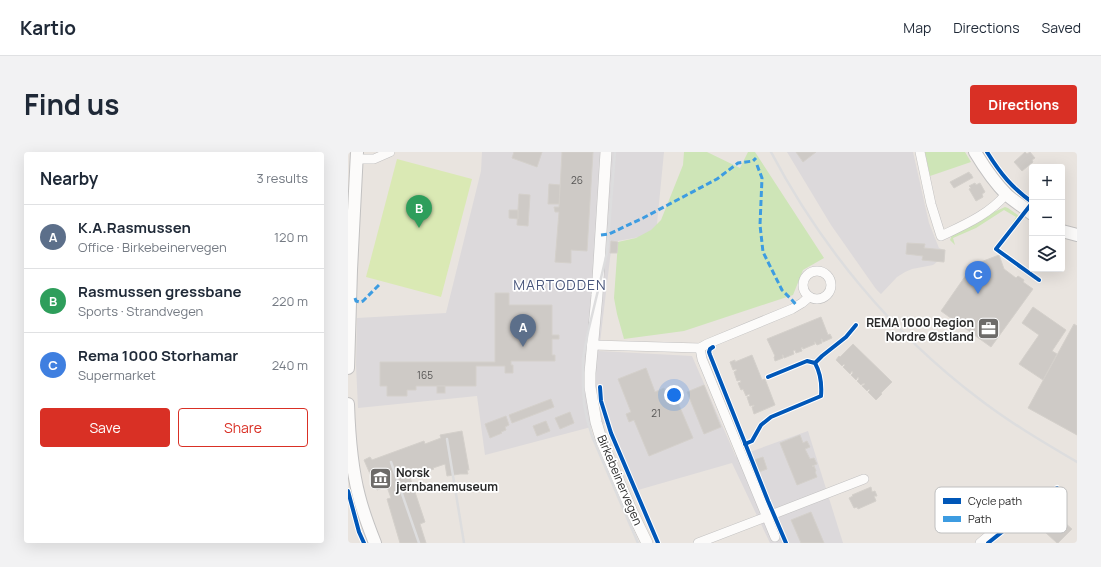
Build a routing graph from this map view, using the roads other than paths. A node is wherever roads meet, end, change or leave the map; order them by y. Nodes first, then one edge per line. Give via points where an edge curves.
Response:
1 (390, 152) edge
2 (606, 152) edge
3 (920, 152) edge
4 (975, 152) edge
5 (357, 156) edge
6 (1006, 194) junction
7 (1029, 211) edge
8 (1065, 224) edge
9 (1077, 228) edge
10 (1065, 232) edge
11 (1077, 235) edge
12 (809, 296) dead end
13 (593, 345) junction
14 (700, 348) junction
15 (348, 368) edge
16 (348, 404) edge
17 (864, 479) dead end
18 (766, 517) junction
19 (992, 533) edge
20 (775, 537) dead end
21 (375, 543) edge
22 (647, 543) edge
23 (698, 543) edge
24 (980, 543) edge

1 - 5 street via 374,159
2 - 13 street, Birkebeinervegen
3 - 6 street via 941,236 980,217
4 - 6 main road
5 - 15 main road
6 - 7 main road
8 - 9 main road
10 - 11 main road
12 - 14 street via 792,309
13 - 14 street
13 - 22 street, Birkebeinervegen via 590,388 596,422 602,442
14 - 18 street via 702,359
16 - 21 main road via 350,445 357,486
17 - 18 street
18 - 20 street
18 - 23 street
19 - 24 street

